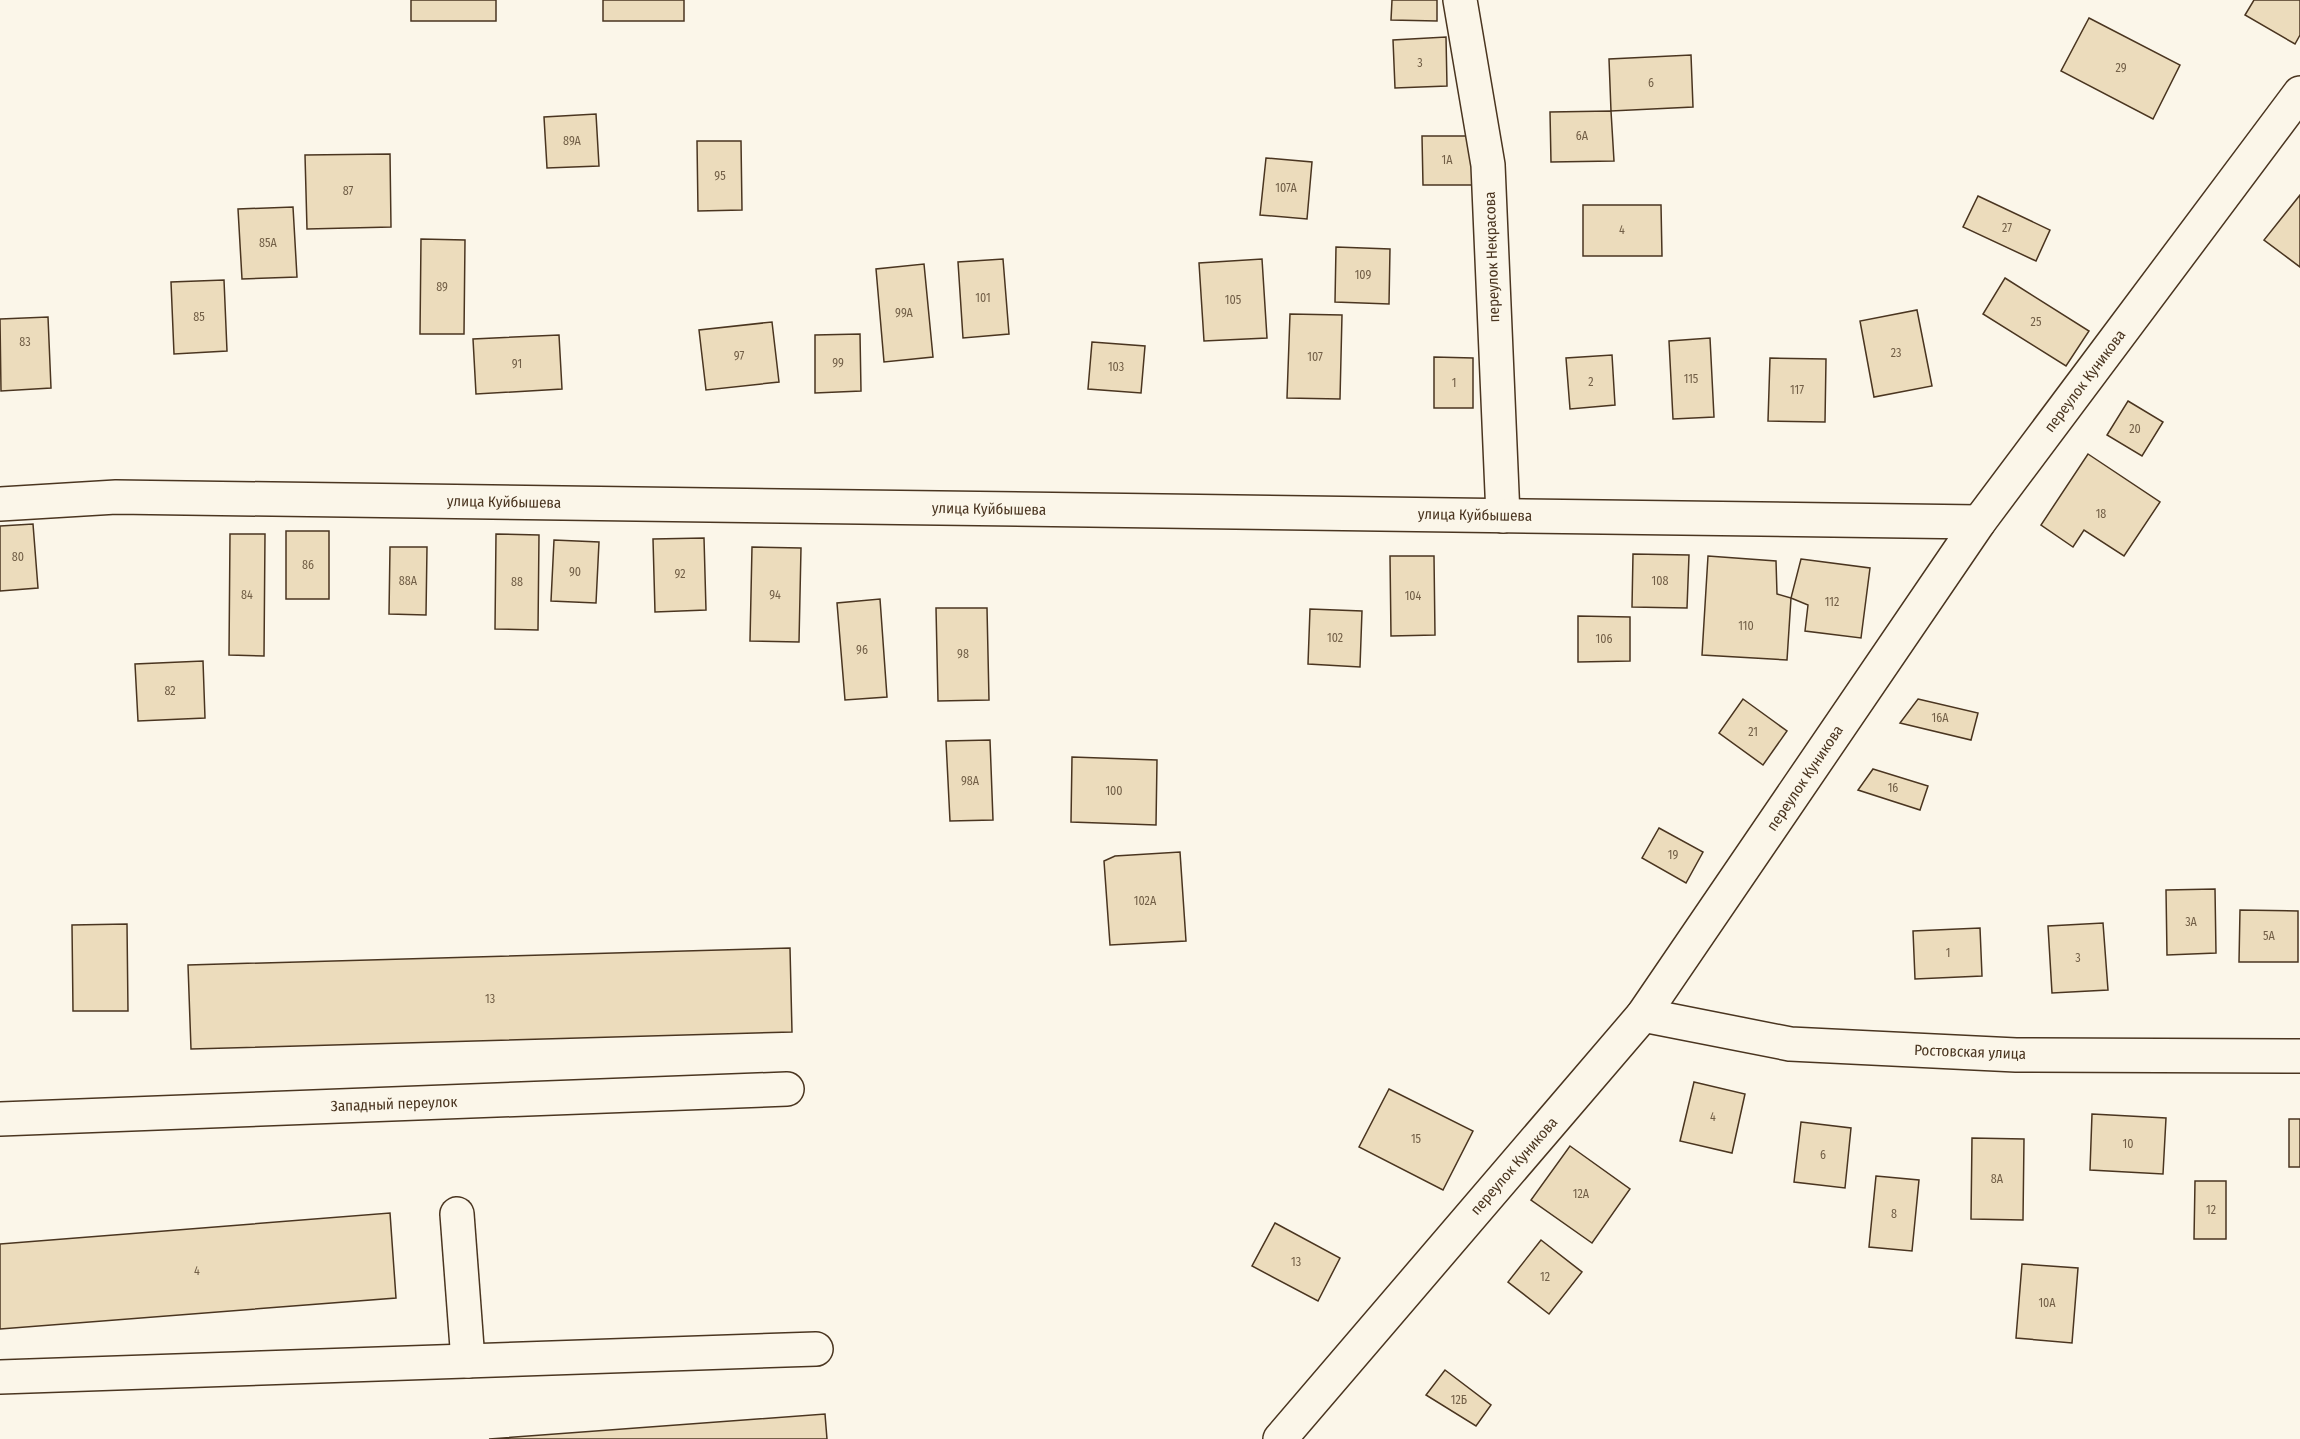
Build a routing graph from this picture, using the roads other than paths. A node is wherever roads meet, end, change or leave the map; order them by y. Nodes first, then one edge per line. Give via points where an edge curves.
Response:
1 (1460, 0) edge
2 (2300, 93) edge
3 (0, 504) edge
4 (1503, 516) junction
5 (1979, 522) junction
6 (1643, 1015) junction
7 (2300, 1056) edge
8 (787, 1089) dead end
9 (0, 1119) edge
10 (457, 1214) dead end
11 (816, 1349) dead end
12 (468, 1361) junction
13 (0, 1377) edge
14 (1280, 1439) edge

1 - 4 street, переулок Некрасова via 1488,165
2 - 5 street, переулок Куникова
3 - 4 street, улица Куйбышева via 116,497
4 - 5 street, улица Куйбышева
5 - 6 street, переулок Куникова
6 - 7 street, Ростовская улица via 1790,1044 2016,1055
6 - 14 street, переулок Куникова
8 - 9 street, Западный переулок
10 - 12 street
11 - 12 street
12 - 13 street

